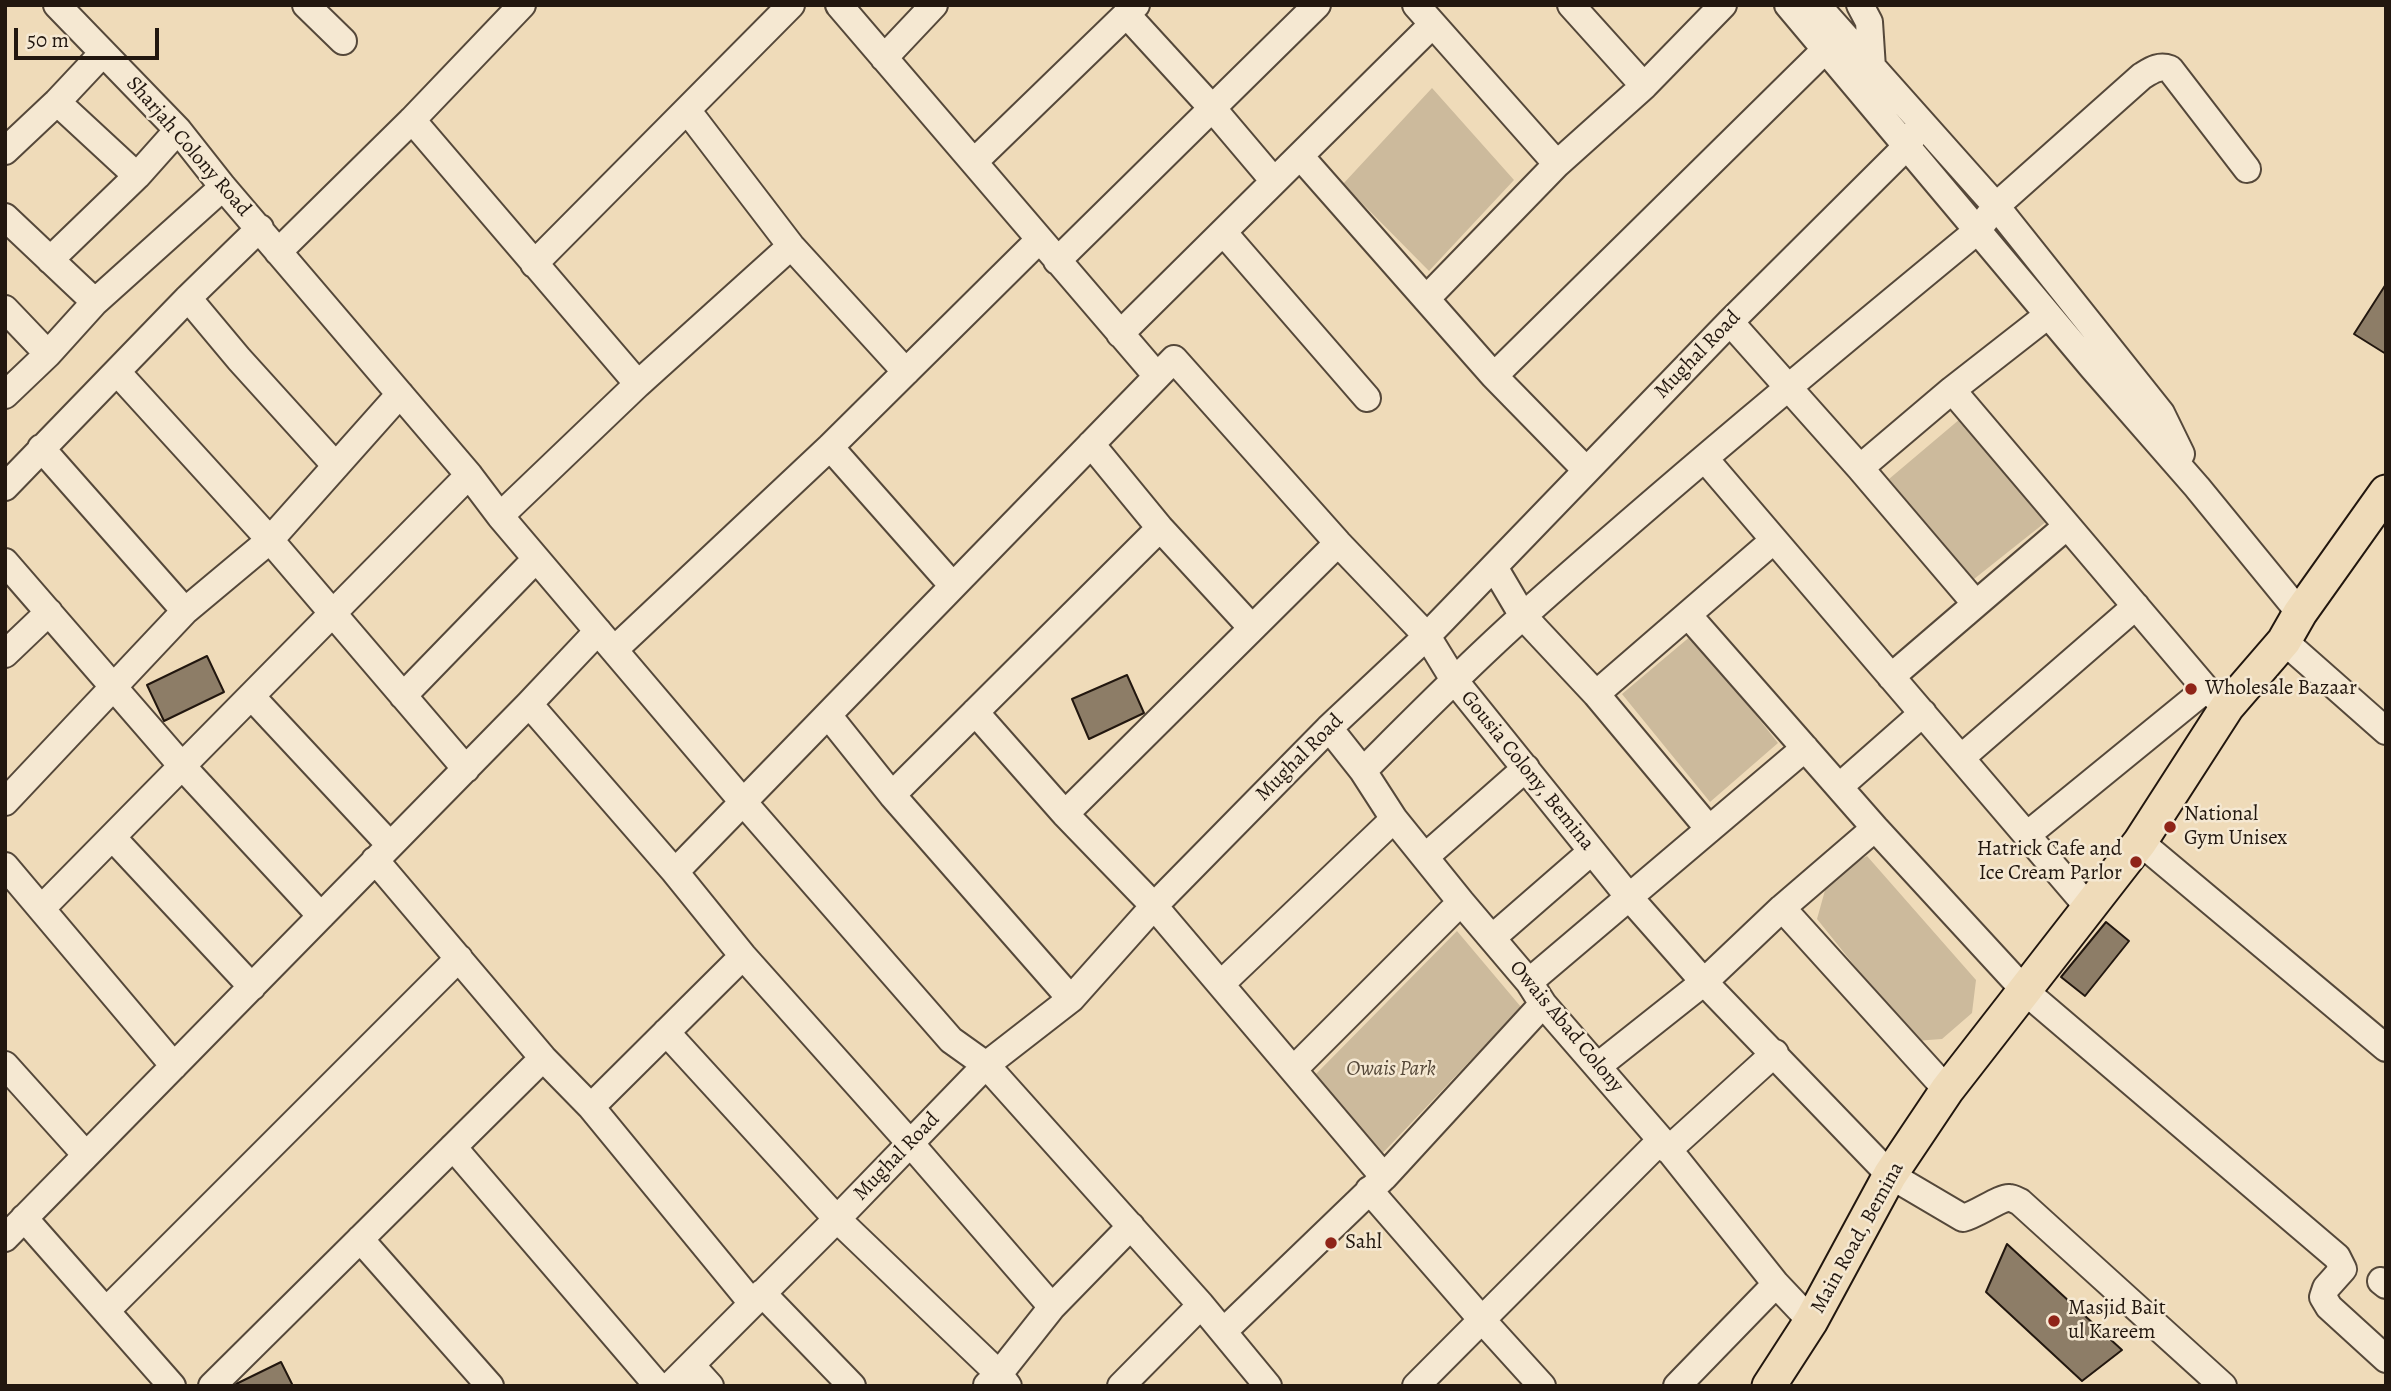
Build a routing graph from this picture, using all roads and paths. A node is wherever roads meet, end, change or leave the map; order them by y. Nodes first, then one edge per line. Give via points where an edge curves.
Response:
1 (57, 5) edge
2 (306, 5) edge
3 (522, 5) edge
4 (791, 5) edge
5 (839, 5) edge
6 (934, 5) edge
7 (1317, 5) edge
8 (1571, 5) edge
9 (1788, 5) edge
10 (1817, 5) edge
11 (1860, 5) edge
12 (1714, 8) edge
13 (1132, 10) edge
14 (1424, 15) edge
15 (343, 41) dead end
16 (1825, 50) junction
17 (103, 53) junction
18 (884, 58) junction
19 (1872, 68) junction
20 (1644, 86) junction
21 (57, 102) junction
22 (1213, 109) junction
23 (687, 110) junction
24 (412, 120) junction
25 (1921, 123) junction
26 (178, 130) junction
27 (1907, 146) junction
28 (5, 151) edge
29 (1300, 156) junction
30 (975, 161) junction
31 (1557, 164) junction
32 (2246, 169) dead end
33 (137, 176) junction
34 (1273, 181) junction
35 (223, 187) junction
36 (1996, 206) junction
37 (5, 217) edge
38 (260, 228) junction
39 (1977, 231) junction
40 (1223, 232) junction
41 (1040, 240) junction
42 (791, 246) junction
43 (278, 252) junction
44 (50, 260) junction
45 (1057, 261) junction
46 (534, 264) junction
47 (188, 298) junction
48 (1426, 299) junction
49 (95, 302) junction
50 (5, 309) edge
51 (2048, 314) junction
52 (1730, 322) junction
53 (1120, 334) junction
54 (48, 354) junction
55 (1165, 367) junction
56 (117, 372) junction
57 (906, 372) junction
58 (1494, 376) junction
59 (638, 384) junction
60 (1787, 388) junction
61 (1952, 390) junction
62 (400, 394) junction
63 (5, 395) edge
64 (1367, 398) dead end
65 (1091, 444) junction
66 (830, 447) junction
67 (41, 448) junction
68 (1705, 459) junction
69 (336, 466) junction
70 (1860, 468) junction
71 (1587, 470) junction
72 (469, 475) junction
73 (5, 487) edge
74 (2197, 487) junction
75 (2386, 492) edge
76 (500, 516) junction
77 (2067, 526) junction
78 (1160, 528) junction
79 (270, 540) junction
80 (1774, 540) junction
81 (1338, 542) junction
82 (536, 559) junction
83 (5, 562) edge
84 (1494, 568) junction
85 (953, 586) junction
86 (1976, 604) junction
87 (2136, 606) junction
88 (186, 611) junction
89 (49, 612) junction
90 (332, 613) junction
91 (1688, 615) junction
92 (1523, 616) junction
93 (2292, 627) junction
94 (1252, 628) junction
95 (1427, 636) junction
96 (606, 640) junction
97 (5, 654) edge
98 (1891, 677) junction
99 (1454, 680) junction
100 (114, 686) junction
101 (1596, 694) junction
102 (251, 696) junction
103 (403, 696) junction
104 (2216, 698) junction
105 (529, 704) junction
106 (975, 712) junction
107 (1923, 713) junction
108 (828, 715) junction
109 (1329, 728) junction
110 (2386, 731) edge
111 (1805, 748) junction
112 (1961, 758) junction
113 (182, 766) junction
114 (1526, 768) junction
115 (466, 769) junction
116 (1363, 771) junction
117 (1839, 787) junction
118 (892, 795) junction
119 (5, 802) edge
120 (744, 803) junction
121 (1065, 814) junction
122 (1394, 819) junction
123 (1875, 828) junction
124 (1709, 829) junction
125 (2027, 835) junction
126 (112, 837) junction
127 (2140, 842) junction
128 (1592, 851) junction
129 (383, 853) junction
130 (1425, 857) junction
131 (6, 870) edge
132 (675, 872) junction
133 (1629, 897) junction
134 (1461, 902) junction
135 (1154, 906) junction
136 (42, 908) junction
137 (1782, 908) junction
138 (2089, 908) junction
139 (321, 916) junction
140 (1492, 938) junction
141 (743, 956) junction
142 (459, 958) junction
143 (1704, 982) junction
144 (1222, 983) junction
145 (251, 987) junction
146 (2026, 992) junction
147 (1536, 993) junction
148 (1071, 999) junction
149 (666, 1032) junction
150 (2386, 1048) edge
151 (1775, 1053) junction
152 (543, 1058) junction
153 (5, 1065) edge
154 (986, 1065) junction
155 (174, 1066) junction
156 (1598, 1066) junction
157 (1294, 1069) junction
158 (1947, 1090) junction
159 (592, 1107) junction
160 (910, 1143) junction
161 (1664, 1145) junction
162 (453, 1147) junction
163 (86, 1156) junction
164 (1890, 1175) junction
165 (1377, 1183) junction
166 (24, 1218) junction
167 (837, 1219) junction
168 (1131, 1226) junction
169 (5, 1238) edge
170 (360, 1239) junction
171 (1776, 1284) junction
172 (757, 1298) junction
173 (1201, 1305) junction
174 (1052, 1307) junction
175 (106, 1311) junction
176 (1483, 1321) junction
177 (1811, 1321) junction
178 (1224, 1331) junction
179 (2386, 1359) edge
180 (691, 1365) junction
181 (998, 1382) edge
182 (489, 1385) edge
183 (172, 1386) edge
184 (212, 1386) edge
185 (658, 1386) edge
186 (670, 1386) edge
187 (710, 1386) edge
188 (852, 1386) edge
189 (1121, 1386) edge
190 (1268, 1386) edge
191 (1416, 1386) edge
192 (1542, 1386) edge
193 (1677, 1386) edge
194 (1769, 1386) edge
195 (2223, 1386) edge

1 - 17 street, Sharjah Colony Road
2 - 15 street
3 - 24 street
4 - 23 street
5 - 18 street, Gousia Colony, Bemina
6 - 18 street
7 - 22 street
8 - 20 street
9 - 16 street
10 - 19 street
11 - 19 street via 1869,22
12 - 20 street
13 - 22 street
13 - 30 street
14 - 29 street
14 - 31 street
16 - 27 street
16 - 58 street
17 - 21 street
17 - 26 street, Sharjah Colony Road
18 - 30 street, Gousia Colony, Bemina
19 - 25 street
20 - 31 street
21 - 28 street
21 - 33 street
22 - 34 street
22 - 45 street
23 - 42 street
23 - 46 street
24 - 43 street
24 - 46 street
25 - 27 street, Mughal Road
25 - 36 street
26 - 33 street
26 - 35 street, Sharjah Colony Road
27 - 39 street
27 - 52 street, Mughal Road
29 - 34 street
29 - 48 street
30 - 41 street, Gousia Colony, Bemina
31 - 48 street
32 - 36 street via 2170,69 2163,66 2142,76
33 - 44 street
34 - 40 street
35 - 38 street, Sharjah Colony Road
35 - 49 street
36 - 39 street
36 - 74 street via 2161,413
37 - 44 street
38 - 43 street, Sharjah Colony Road
38 - 47 street
39 - 51 street
39 - 60 street
40 - 53 street
40 - 64 street
41 - 45 street, Gousia Colony, Bemina
41 - 57 street
42 - 57 street
42 - 59 street
43 - 62 street, Sharjah Colony Road
44 - 49 street
45 - 53 street, Gousia Colony, Bemina
46 - 59 street
47 - 56 street
47 - 69 street
48 - 58 street
49 - 54 street
50 - 54 street
51 - 61 street
51 - 74 street
52 - 60 street
52 - 71 street, Mughal Road
53 - 55 street, Gousia Colony, Bemina
54 - 63 street
55 - 65 street
55 - 81 street, Gousia Colony, Bemina
56 - 67 street
56 - 79 street
57 - 66 street
58 - 71 street
59 - 76 street
60 - 68 street
60 - 70 street
61 - 70 street
61 - 77 street
62 - 69 street
62 - 72 street, Sharjah Colony Road
65 - 78 street
65 - 85 street
66 - 85 street
66 - 96 street
67 - 73 street
67 - 88 street
68 - 80 street
68 - 92 street
69 - 79 street
70 - 86 street
71 - 84 street, Mughal Road
72 - 76 street, Sharjah Colony Road
72 - 90 street
74 - 93 street
75 - 93 main road, Main Road, Bemina
76 - 82 street, Sharjah Colony Road
77 - 86 street
77 - 87 street
78 - 94 street
78 - 106 street
79 - 88 street
79 - 90 street
80 - 91 street
80 - 98 street
81 - 94 street
81 - 95 street, Gousia Colony, Bemina
82 - 96 street, Sharjah Colony Road
82 - 103 street
83 - 89 street
84 - 92 street
84 - 95 street, Mughal Road
85 - 108 street
86 - 98 street
87 - 104 street
87 - 112 street
88 - 100 street
89 - 97 street
89 - 100 street
90 - 102 street
90 - 103 street
91 - 101 street
91 - 111 street
92 - 99 street
92 - 101 street
93 - 104 main road, Main Road, Bemina
93 - 110 street
94 - 121 street
95 - 99 street, Gousia Colony, Bemina
95 - 109 street, Mughal Road
96 - 105 street
96 - 120 street, Sharjah Colony Road
98 - 107 street
99 - 114 street, Gousia Colony, Bemina
99 - 116 street
100 - 113 street
100 - 119 street
101 - 124 street
102 - 113 street
102 - 129 street
103 - 115 street
104 - 125 street
104 - 127 main road, Main Road, Bemina
105 - 115 street
105 - 132 street
106 - 118 street
106 - 121 street
107 - 112 street
107 - 117 street
108 - 118 street
108 - 120 street
109 - 116 street, Owais Abad Colony
109 - 135 street, Mughal Road
111 - 117 street
111 - 124 street
112 - 125 street
113 - 126 street
113 - 139 street
114 - 128 street, Gousia Colony, Bemina
114 - 130 street
115 - 129 street
116 - 122 street, Owais Abad Colony
117 - 123 street
118 - 148 street
120 - 132 street
120 - 154 street, Sharjah Colony Road via 951,1040
121 - 135 street
122 - 130 street, Owais Abad Colony
122 - 144 street
123 - 137 street
123 - 146 street
124 - 133 street
125 - 138 street
126 - 136 street
126 - 145 street
127 - 138 main road, Main Road, Bemina
127 - 150 street
128 - 133 street, Gousia Colony, Bemina
128 - 140 street
129 - 139 street
129 - 142 street
130 - 134 street, Owais Abad Colony
131 - 136 street
132 - 141 street
133 - 143 street, Gousia Colony, Bemina
133 - 147 street
134 - 140 street, Owais Abad Colony
134 - 157 street
135 - 144 street
135 - 148 street, Mughal Road
136 - 155 street
137 - 143 street
137 - 158 street
138 - 146 main road, Main Road, Bemina
139 - 145 street
140 - 147 street, Owais Abad Colony
141 - 149 street
141 - 160 street
142 - 152 street
142 - 175 street
143 - 151 street, Gousia Colony, Bemina
143 - 156 street
144 - 157 street
145 - 155 street
146 - 158 main road, Main Road, Bemina
146 - 179 street via 2337,1257 2343,1269 2323,1297
147 - 156 street, Owais Abad Colony
147 - 165 street
148 - 154 street, Mughal Road
149 - 159 street
149 - 167 street
151 - 161 street
151 - 164 street, Gousia Colony, Bemina
152 - 159 street
152 - 162 street
153 - 163 street
154 - 160 street, Mughal Road
154 - 168 street, Sharjah Colony Road
155 - 163 street
156 - 161 street, Owais Abad Colony
157 - 165 street
158 - 164 main road, Main Road, Bemina
159 - 172 street
160 - 167 street, Mughal Road
160 - 174 street
161 - 171 street, Owais Abad Colony
161 - 176 street
162 - 170 street
162 - 185 street
163 - 166 street
164 - 177 main road, Main Road, Bemina
164 - 195 street, Gousia Colony, Bemina via 1963,1219 1997,1201 2009,1198 2020,1202
165 - 176 street
165 - 178 street
166 - 169 street
166 - 175 street
167 - 172 street, Mughal Road
167 - 181 street
168 - 173 street, Sharjah Colony Road
168 - 174 street
170 - 182 street
170 - 184 street
171 - 177 street, Owais Abad Colony
171 - 193 street
172 - 180 street, Mughal Road
172 - 188 street
173 - 178 street, Sharjah Colony Road
173 - 189 street
174 - 181 street
175 - 183 street
176 - 191 street
176 - 192 street
177 - 194 main road, Main Road, Bemina
178 - 190 street, Sharjah Colony Road
180 - 186 street, Mughal Road
180 - 187 street

